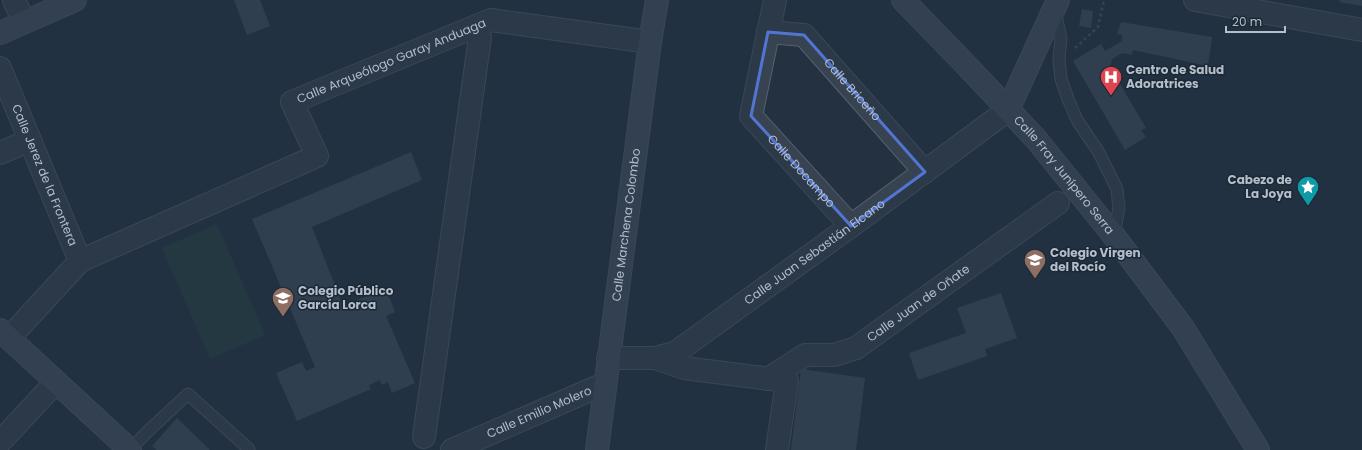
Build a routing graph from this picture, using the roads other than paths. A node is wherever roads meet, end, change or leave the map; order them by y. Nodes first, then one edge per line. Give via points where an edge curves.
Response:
1 (14, 0) edge
2 (75, 0) edge
3 (657, 0) edge
4 (775, 0) edge
5 (903, 0) edge
6 (1195, 0) edge
7 (1056, 5) edge
8 (24, 22) junction
9 (1362, 30) edge
10 (768, 32) junction
11 (0, 33) edge
12 (480, 38) dead end
13 (650, 42) junction
14 (0, 68) edge
15 (1008, 110) junction
16 (30, 140) junction
17 (0, 153) edge
18 (925, 172) junction
19 (1058, 203) dead end
20 (850, 226) junction
21 (1114, 236) junction
22 (80, 261) junction
23 (4, 334) edge
24 (608, 358) junction
25 (655, 358) junction
26 (778, 380) junction
27 (56, 382) junction
28 (604, 384) junction
29 (1217, 386) junction
30 (424, 437) dead end
31 (0, 442) edge
32 (248, 449) edge
33 (130, 450) edge
34 (452, 450) edge
35 (597, 450) edge
36 (777, 450) edge
37 (1246, 450) edge
38 (1258, 450) edge

1 - 8 street
2 - 8 main road
3 - 13 main road, Calle Marchena Colombo
4 - 10 street
5 - 15 main road, Calle Fray Junípero Serra
6 - 9 street
7 - 15 main road
7 - 21 lane via 1061,38 1061,79 1077,120 1098,151 1117,189 1119,208
8 - 11 main road
10 - 18 street, Calle Briceño via 804,34
10 - 20 street, Calle Docampo via 751,116
12 - 30 street
13 - 22 street, Calle Arqueólogo Garay Anduaga via 491,20 292,102 317,156
13 - 24 main road, Calle Marchena Colombo
14 - 16 street, Calle Jerez de la Frontera
15 - 18 street, Calle Juan Sebastián Elcano
15 - 21 main road, Calle Fray Junípero Serra via 1036,140
16 - 17 street
16 - 22 street, Calle Jerez de la Frontera
18 - 20 street, Calle Juan Sebastián Elcano
19 - 26 street, Calle Juan de Oñate via 856,348 834,355 805,355
20 - 25 street, Calle Juan Sebastián Elcano via 675,353
21 - 29 main road, Calle Fray Junípero Serra via 1183,328
22 - 23 street, Calle Arqueólogo Garay Anduaga
23 - 27 main road
24 - 25 street, Calle Juan Sebastián Elcano
24 - 28 main road, Calle Marchena Colombo
25 - 26 street via 684,368
26 - 36 street
27 - 31 street
27 - 33 main road
28 - 34 street, Calle Emilio Molero
28 - 35 main road, Calle Marchena Colombo
29 - 37 main road, Calle Fray Junípero Serra
29 - 38 main road, Calle Fray Junípero Serra
32 - 33 lane via 188,394

